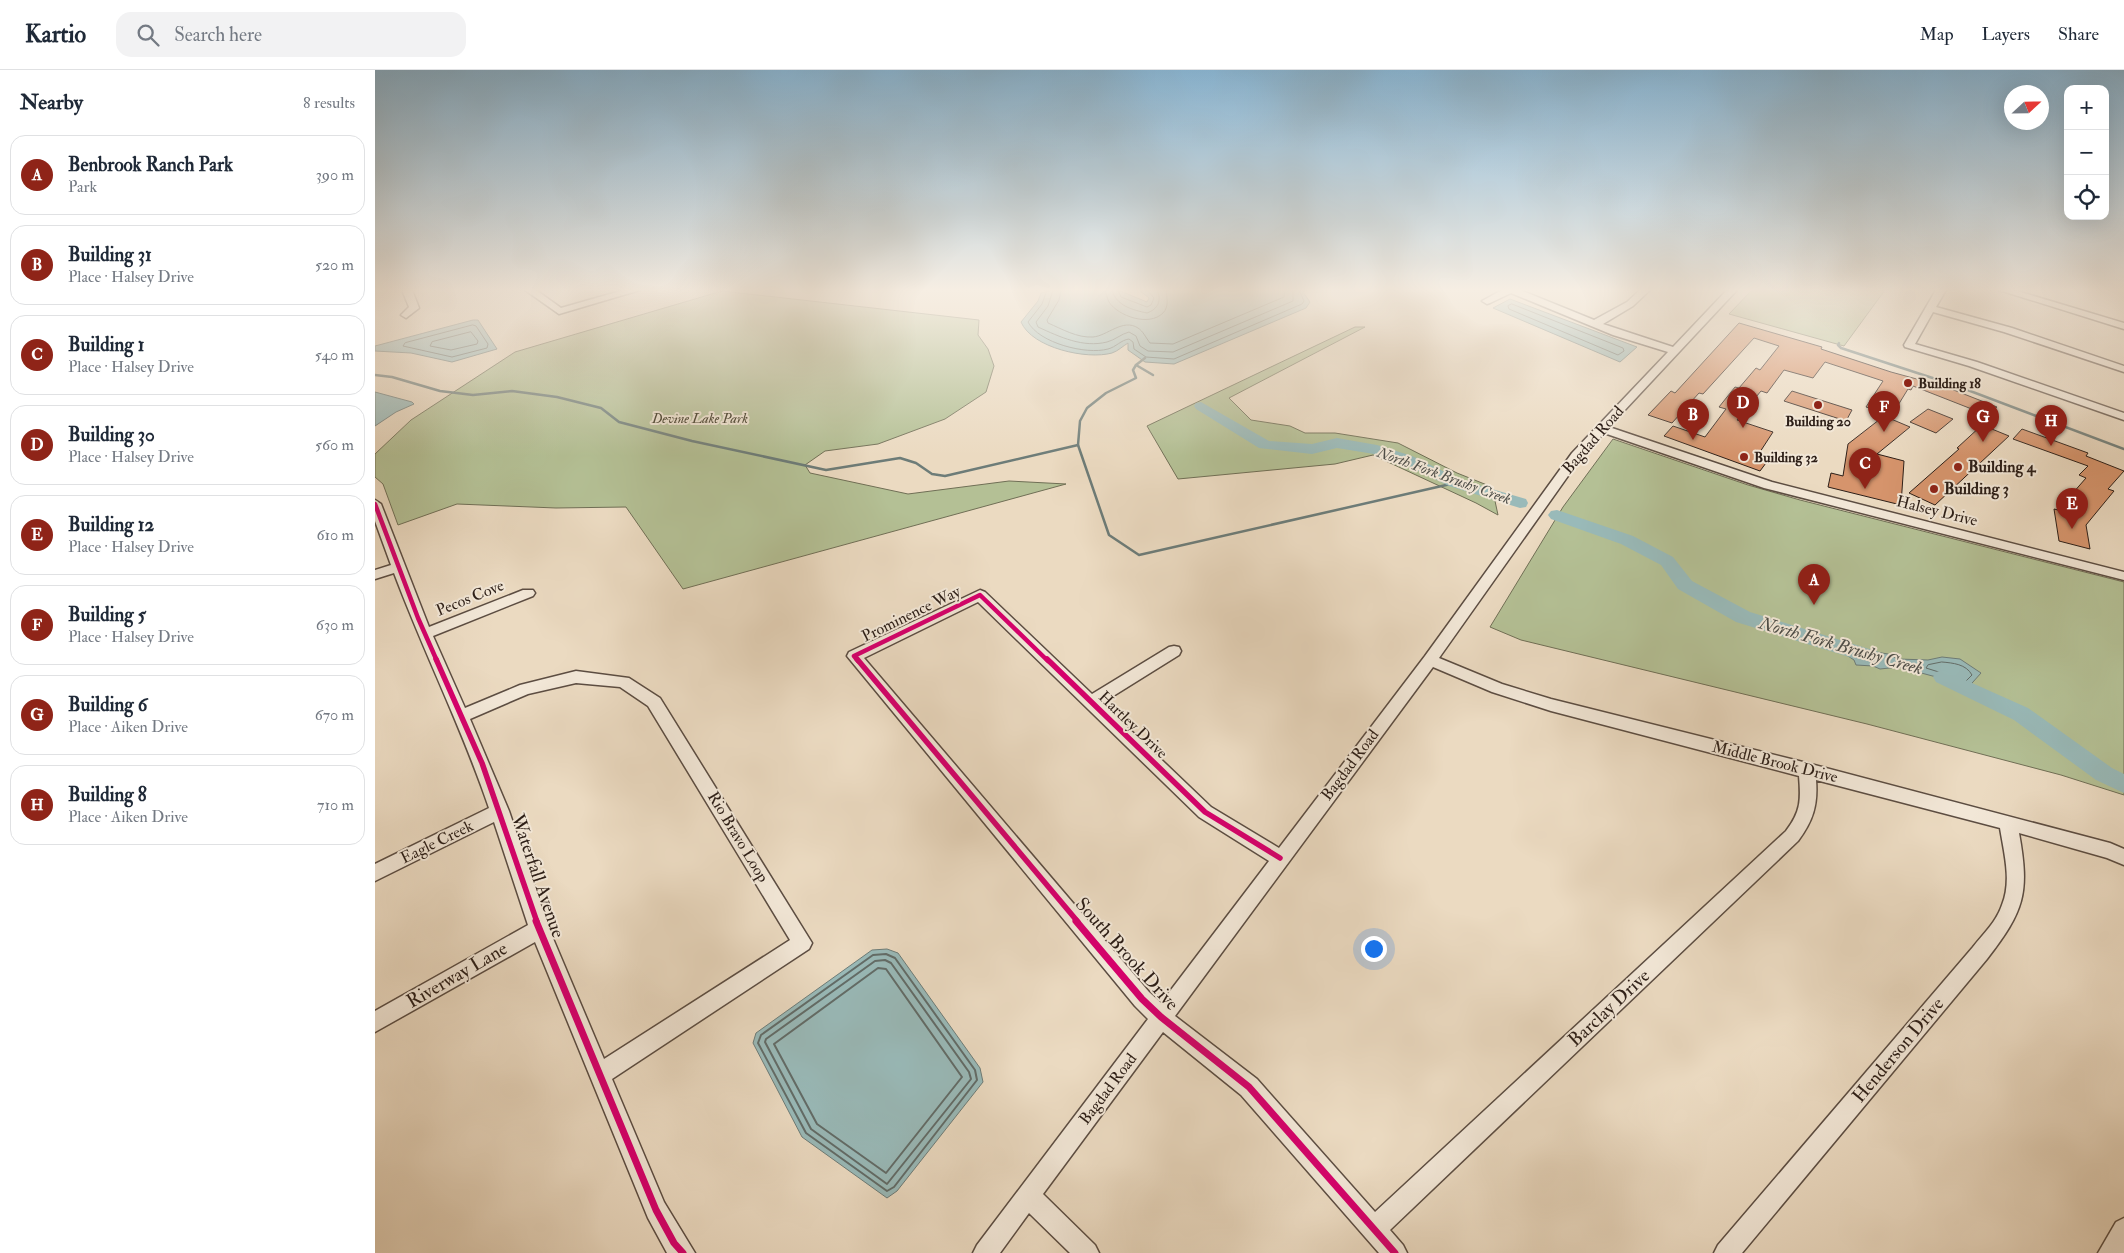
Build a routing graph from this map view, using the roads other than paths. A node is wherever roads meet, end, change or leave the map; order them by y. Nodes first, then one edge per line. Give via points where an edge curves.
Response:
1 (1656, 345) edge
2 (1681, 345) edge
3 (1913, 345) edge
4 (2053, 345) edge
5 (1675, 352) junction
6 (2124, 369) edge
7 (2124, 417) edge
8 (1601, 428) junction
9 (375, 505) edge
10 (398, 567) junction
11 (375, 575) edge
12 (2124, 576) edge
13 (528, 593) dead end
14 (980, 595) joint
15 (425, 634) junction
16 (1174, 651) dead end
17 (854, 656) joint
18 (1430, 660) junction
19 (1091, 702) junction
20 (461, 716) junction
21 (1807, 770) junction
22 (500, 811) junction
23 (2008, 823) junction
24 (2124, 857) edge
25 (1280, 858) junction
26 (375, 873) edge
27 (539, 928) junction
28 (1161, 1017) junction
29 (375, 1022) edge
30 (600, 1074) junction
31 (1028, 1195) junction
32 (1374, 1229) junction
33 (2124, 1230) edge
34 (683, 1253) edge
35 (985, 1253) edge
36 (1087, 1253) edge
37 (1395, 1253) edge
38 (1725, 1253) edge
39 (2110, 1253) edge

1 - 5 street
2 - 5 street, Bagdad Road
3 - 7 street
4 - 6 street
5 - 8 street, Bagdad Road
8 - 12 street, Halsey Drive via 1768,485
8 - 18 street, Bagdad Road via 1575,456
9 - 10 street, Waterfall Avenue
10 - 11 street
10 - 15 street, Waterfall Avenue
13 - 15 street, Pecos Cove
14 - 17 street, Prominence Way
14 - 19 street, Hartley Drive
15 - 20 street, Waterfall Avenue
16 - 19 street
17 - 28 street, South Brook Drive via 1142,999
18 - 21 street, Middle Brook Drive via 1497,688 1551,704
18 - 25 street, Bagdad Road
19 - 25 street, Hartley Drive via 1205,812
20 - 22 street, Waterfall Avenue
20 - 30 street, Rio Bravo Loop via 525,689 576,677 624,682 654,702 802,943
21 - 23 street, Middle Brook Drive
21 - 32 street, Barclay Drive via 1809,805 1804,821 1791,836
22 - 26 street, Eagle Creek
22 - 27 street, Waterfall Avenue
23 - 24 street, Middle Brook Drive
23 - 38 street, Henderson Drive via 2015,881 2014,898 2004,920 1980,953
25 - 28 street, Bagdad Road
27 - 29 street, Riverway Lane
27 - 30 street, Waterfall Avenue
28 - 31 street, Bagdad Road
28 - 32 street, South Brook Drive via 1249,1087
30 - 34 street, Waterfall Avenue via 656,1210
31 - 35 street, Bagdad Road
31 - 36 street
32 - 37 street, South Brook Drive
33 - 39 street

